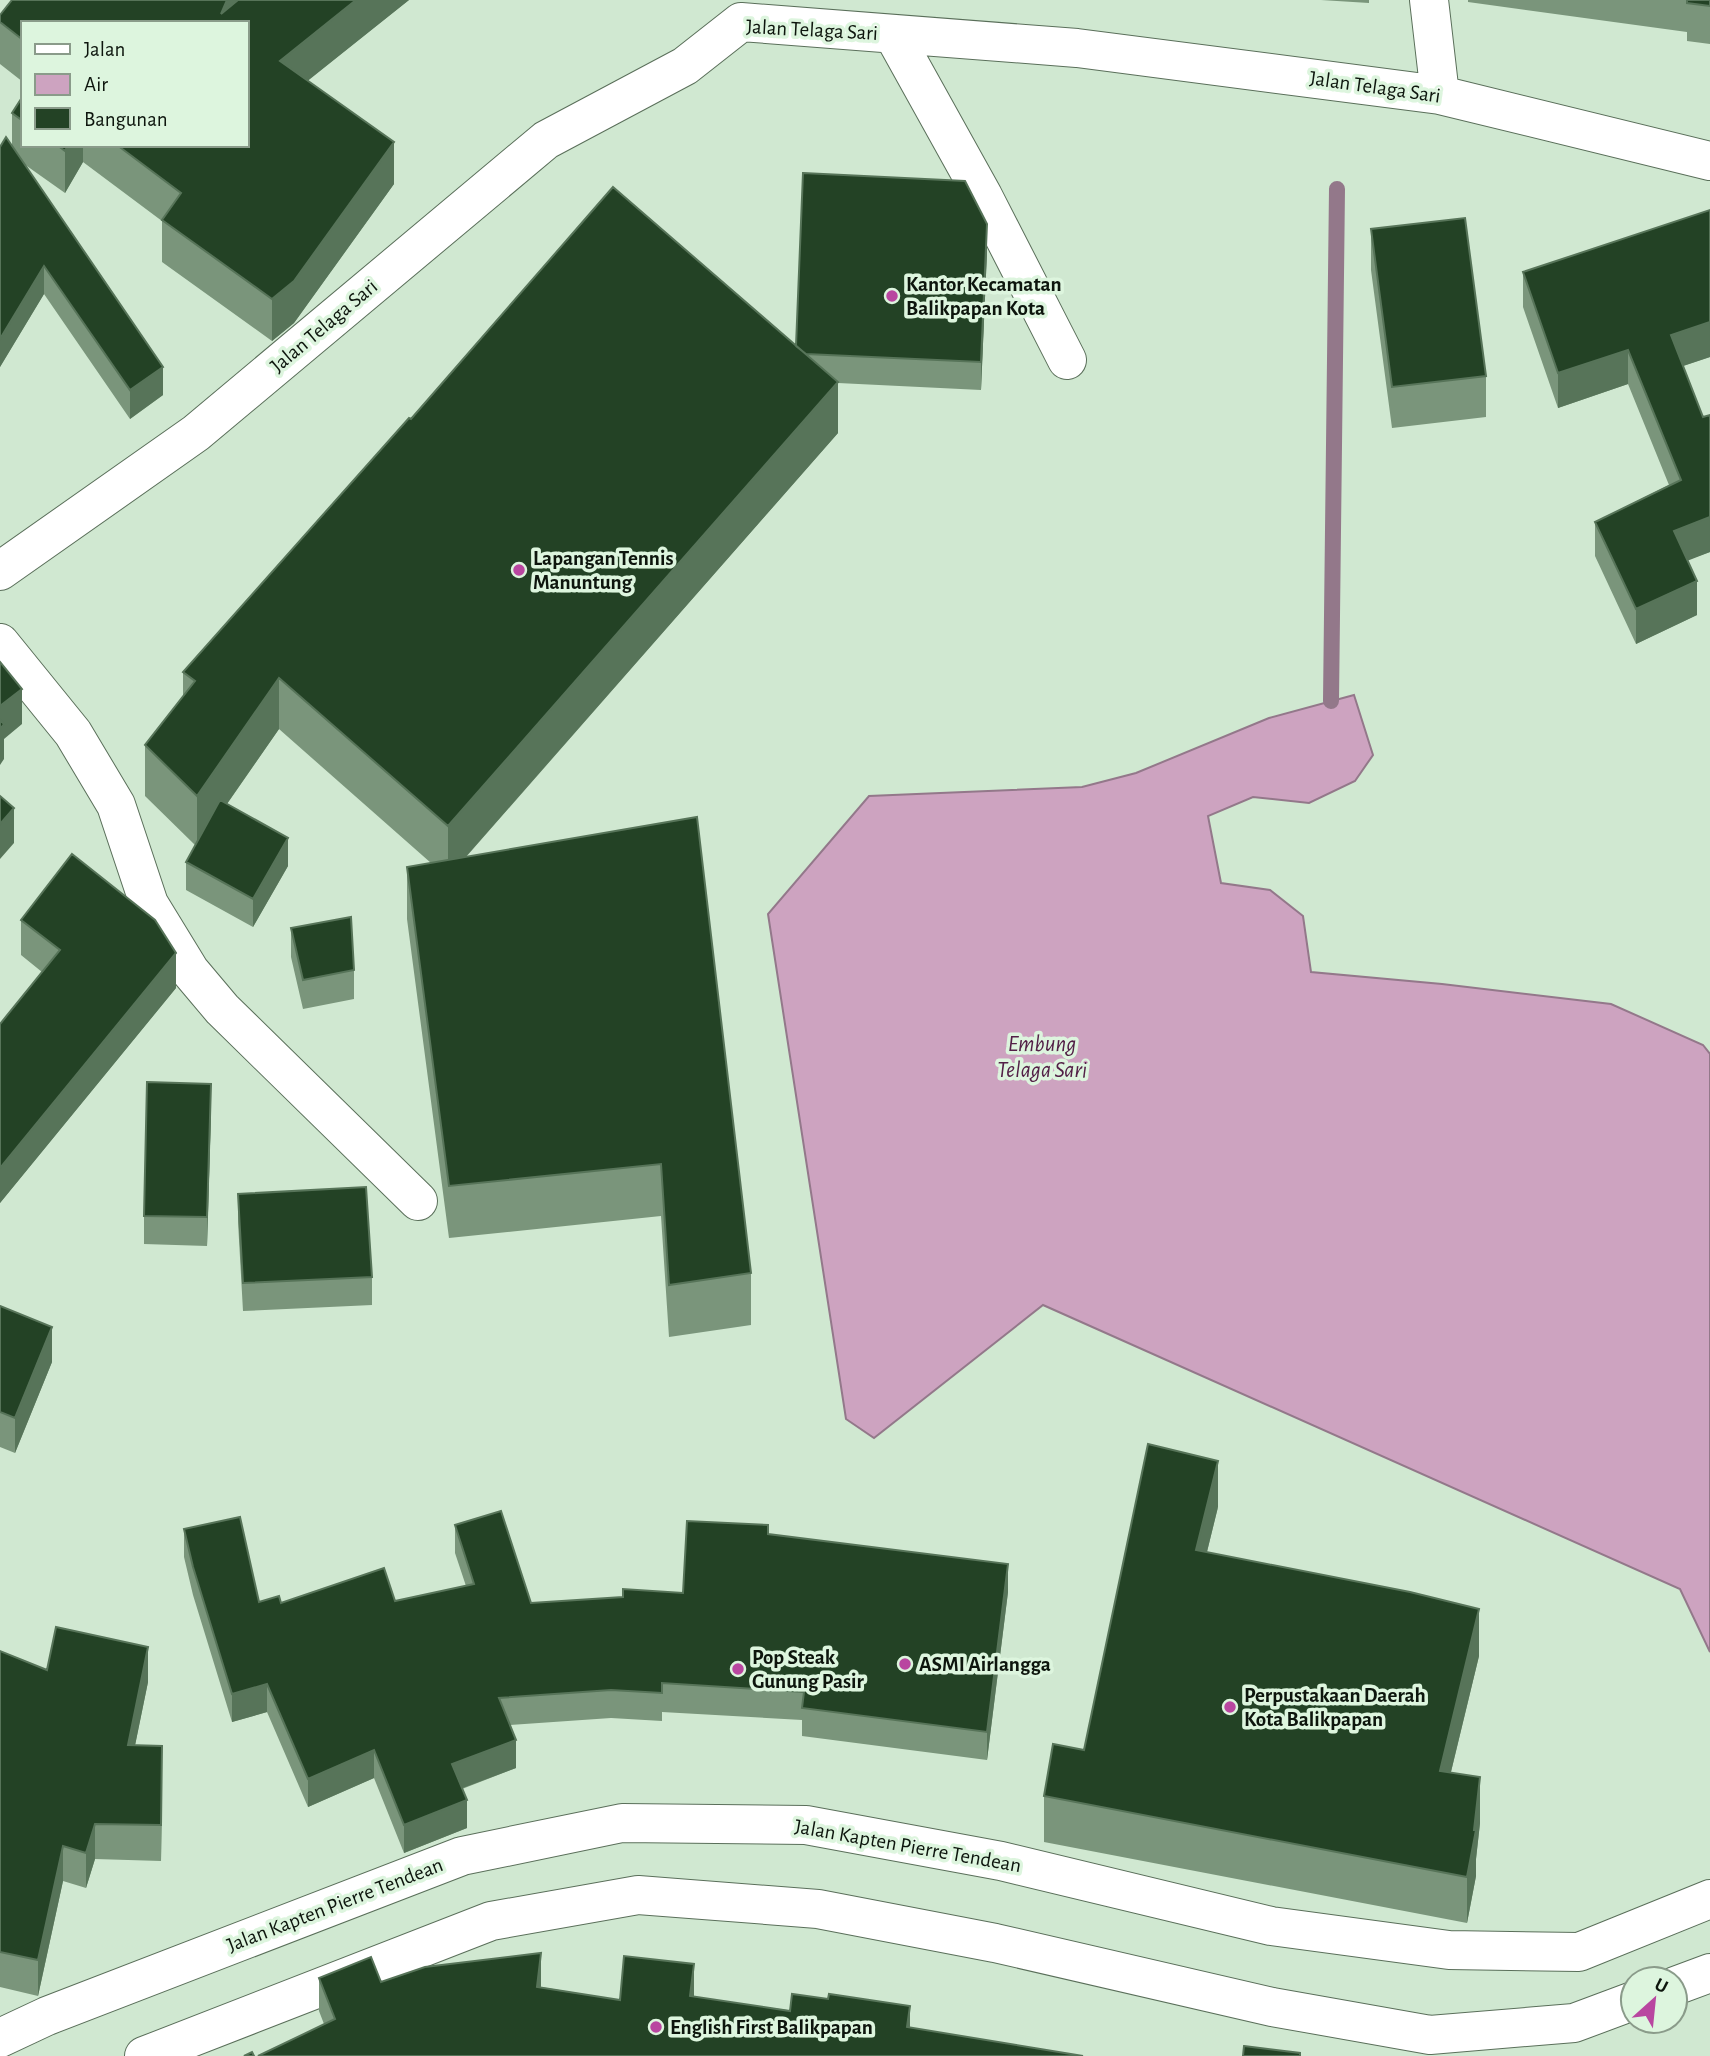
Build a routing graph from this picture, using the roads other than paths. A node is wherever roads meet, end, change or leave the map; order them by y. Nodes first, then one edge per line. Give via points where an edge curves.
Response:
1 (1429, 0) edge
2 (741, 11) edge
3 (892, 34) junction
4 (1440, 95) junction
5 (1710, 161) edge
6 (1067, 360) dead end
7 (0, 571) edge
8 (0, 643) edge
9 (418, 1201) dead end
10 (1710, 1899) edge
11 (1710, 1973) edge
12 (1689, 1981) edge
13 (1619, 2006) edge
14 (0, 2038) edge
15 (144, 2056) edge

1 - 4 street
2 - 3 street, Jalan Telaga Sari
2 - 7 street, Jalan Telaga Sari via 684,66 546,140 196,433
3 - 4 street, Jalan Telaga Sari via 1077,48
3 - 6 street via 983,196
4 - 5 street, Jalan Telaga Sari
8 - 9 street via 73,733 116,805 149,904 190,971 222,1009
10 - 14 street, Jalan Kapten Pierre Tendean via 1579,1952 1449,1950 1271,1926 1001,1861 806,1825 622,1823 462,1856
11 - 12 street
13 - 15 street via 1574,2023 1430,2035 1272,2007 995,1943 818,1909 638,1895 491,1921

